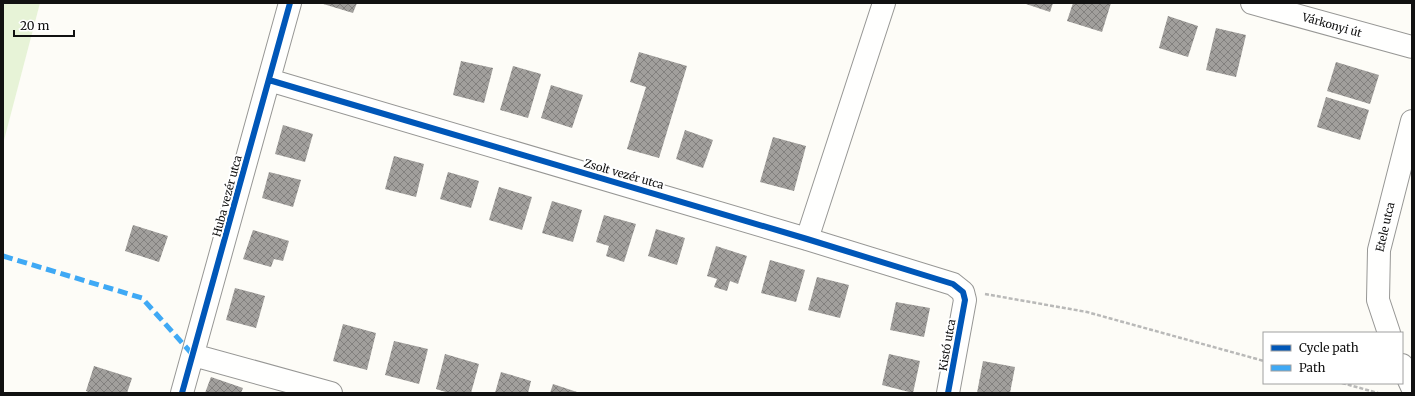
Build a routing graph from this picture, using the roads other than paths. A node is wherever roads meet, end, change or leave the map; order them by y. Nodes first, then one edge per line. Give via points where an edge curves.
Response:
1 (290, 3) edge
2 (884, 3) edge
3 (1252, 3) edge
4 (1412, 48) edge
5 (269, 80) junction
6 (1412, 121) edge
7 (807, 239) junction
8 (973, 297) joint
9 (1389, 332) edge
10 (194, 355) junction
11 (1403, 367) edge
12 (1412, 387) edge
13 (182, 393) edge
14 (331, 393) edge
15 (948, 393) edge

1 - 5 street, Huba vezér utca
2 - 7 street
3 - 4 street, Várkonyi út
5 - 7 street, Zsolt vezér utca
5 - 10 street, Huba vezér utca
6 - 9 street, Etele utca via 1379,250 1378,300
7 - 8 street, Zsolt vezér utca via 949,282
8 - 15 street, Kistó utca
10 - 13 street, Huba vezér utca
10 - 14 street
11 - 12 street

